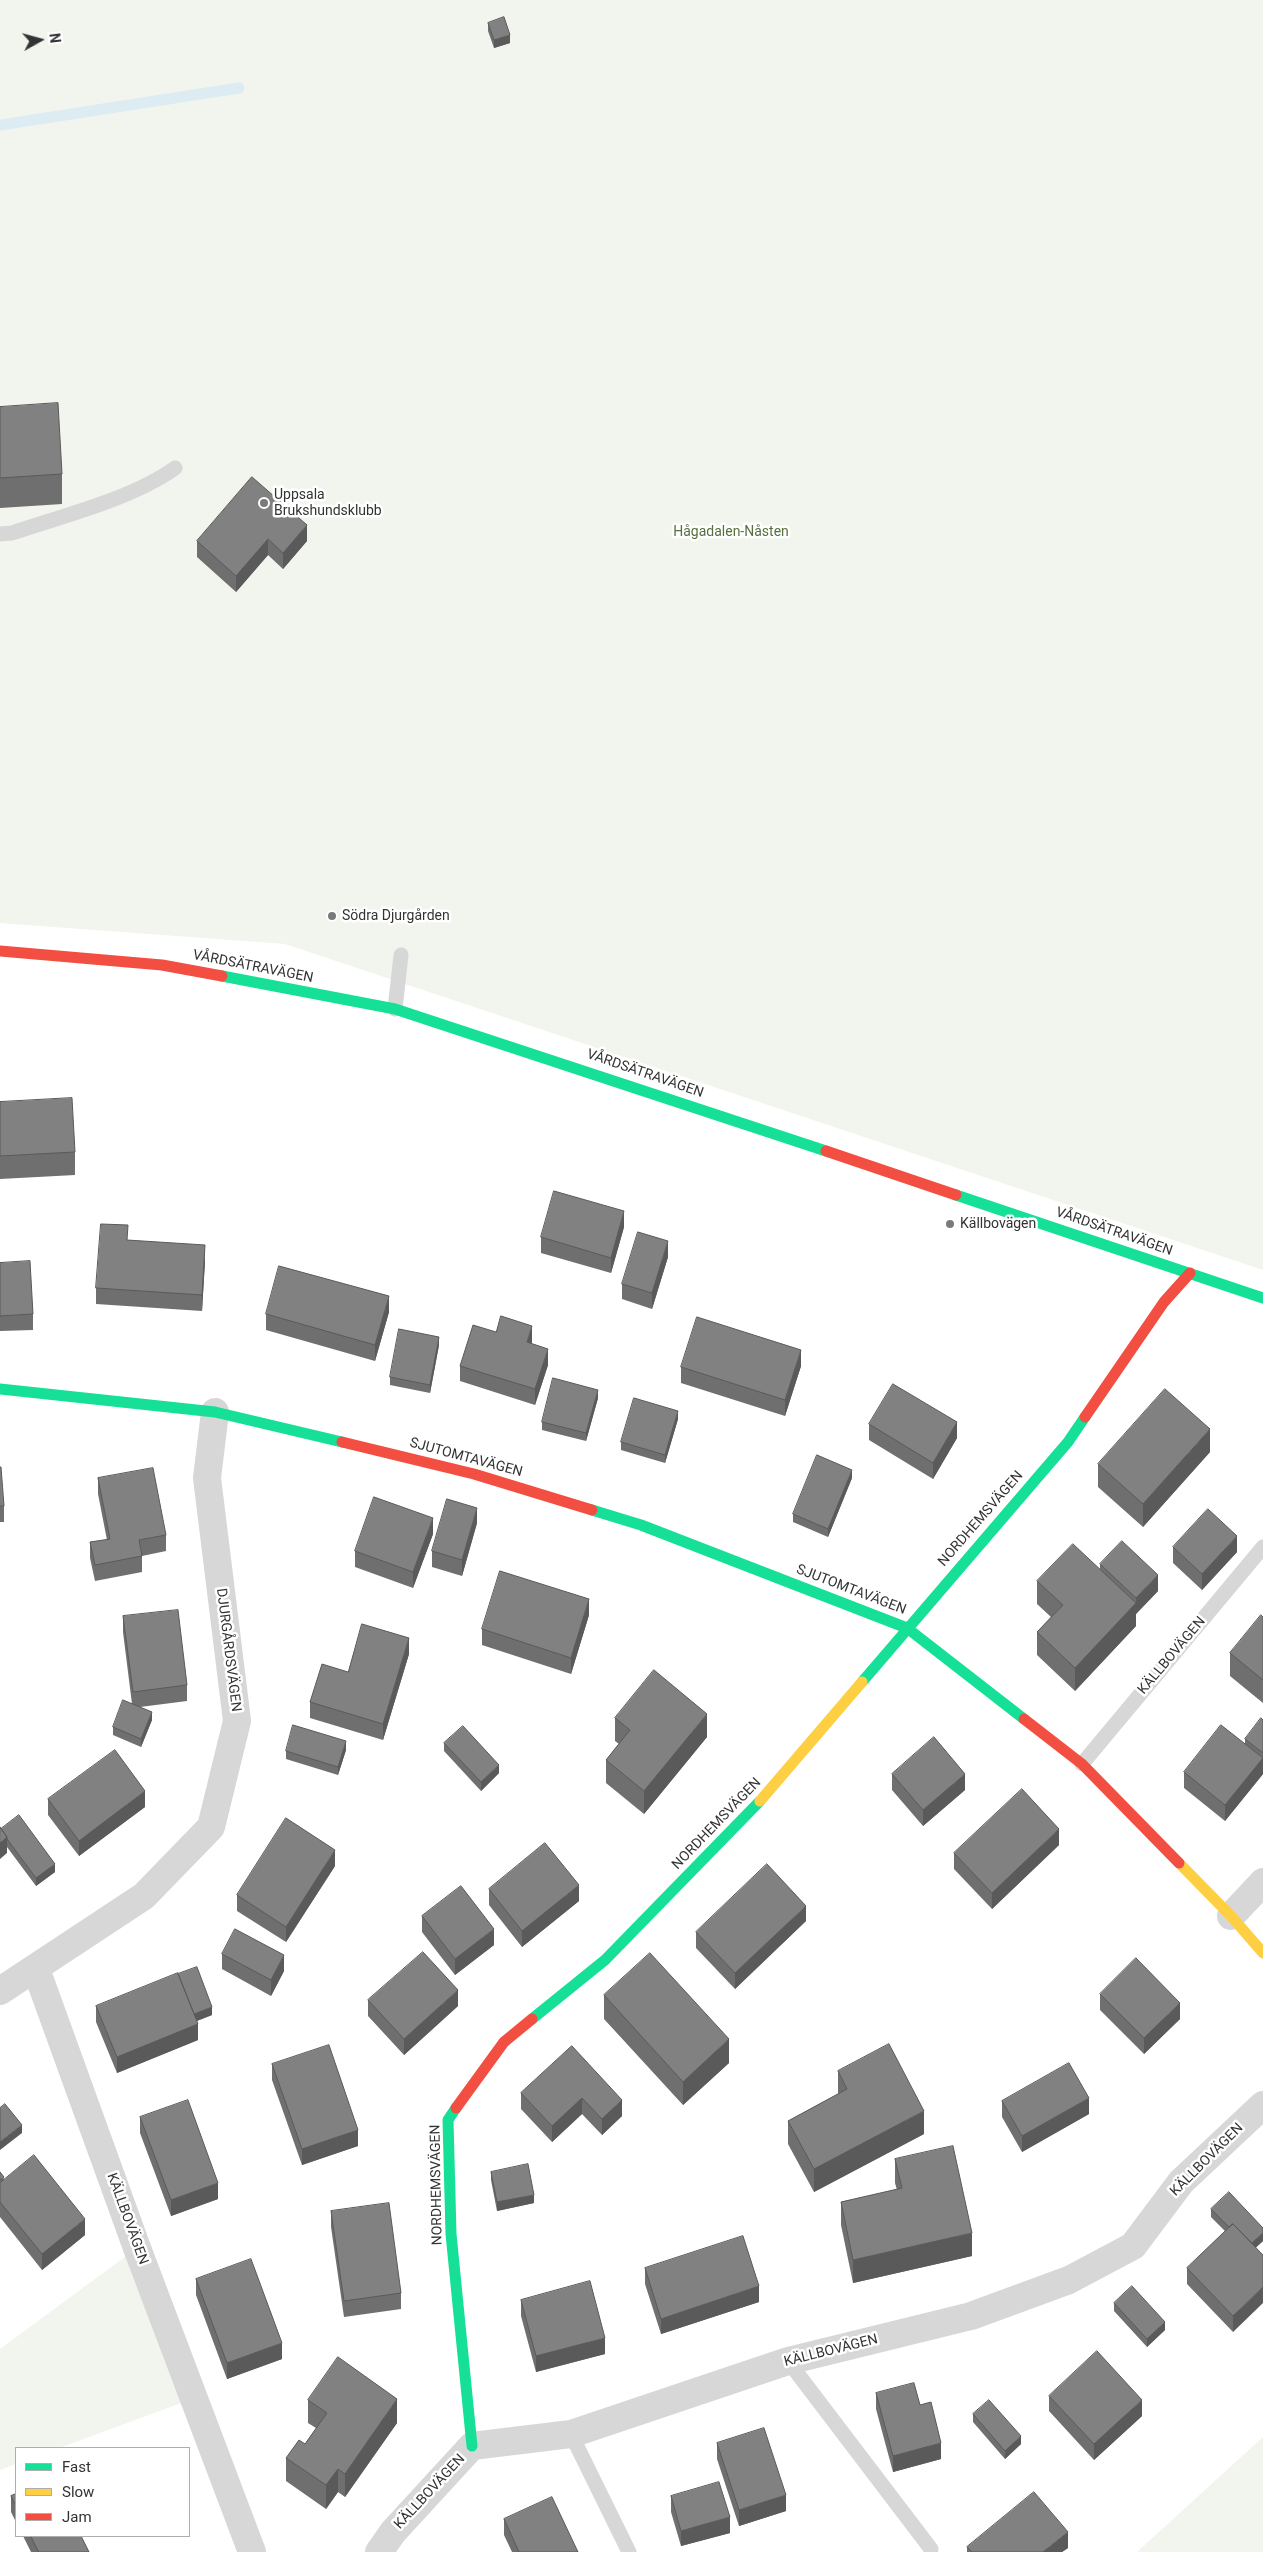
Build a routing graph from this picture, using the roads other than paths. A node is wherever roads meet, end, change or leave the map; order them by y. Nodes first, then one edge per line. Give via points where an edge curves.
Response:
1 (175, 468) dead end
2 (0, 534) edge
3 (0, 951) edge
4 (401, 955) dead end
5 (395, 1009) junction
6 (1190, 1273) junction
7 (1263, 1298) edge
8 (0, 1389) edge
9 (215, 1412) junction
10 (1263, 1548) edge
11 (907, 1628) junction
12 (1082, 1764) junction
13 (1263, 1882) edge
14 (1231, 1916) junction
15 (1263, 1952) edge
16 (36, 1969) junction
17 (0, 1991) edge
18 (1263, 2105) edge
19 (788, 2361) junction
20 (571, 2434) junction
21 (472, 2446) junction
22 (931, 2549) dead end
23 (252, 2552) edge
24 (379, 2552) edge
25 (628, 2552) edge

1 - 2 lane via 157,480 126,493 21,530
3 - 5 street, VÅRDSÄTRAVÄGEN via 162,965
4 - 5 lane
5 - 6 street, VÅRDSÄTRAVÄGEN
6 - 7 street, VÅRDSÄTRAVÄGEN
6 - 11 street, NORDHEMSVÄGEN via 1164,1302 1068,1442
8 - 9 street, SJUTOMTAVÄGEN
9 - 11 street, SJUTOMTAVÄGEN via 474,1474 641,1525
9 - 16 street, DJURGÅRDSVÄGEN via 207,1478 237,1721 211,1827 144,1896
10 - 12 lane, KÄLLBOVÄGEN
11 - 12 street
11 - 21 street, NORDHEMSVÄGEN via 770,1790 605,1960 504,2042 448,2120 451,2234
12 - 14 street
13 - 14 street
14 - 15 street
16 - 17 street, DJURGÅRDSVÄGEN
16 - 23 street, KÄLLBOVÄGEN
18 - 19 street, KÄLLBOVÄGEN via 1181,2182 1133,2246 1069,2280 971,2316
19 - 20 street, KÄLLBOVÄGEN
19 - 22 lane
20 - 21 street, KÄLLBOVÄGEN
20 - 25 lane
21 - 24 street, KÄLLBOVÄGEN via 393,2532

